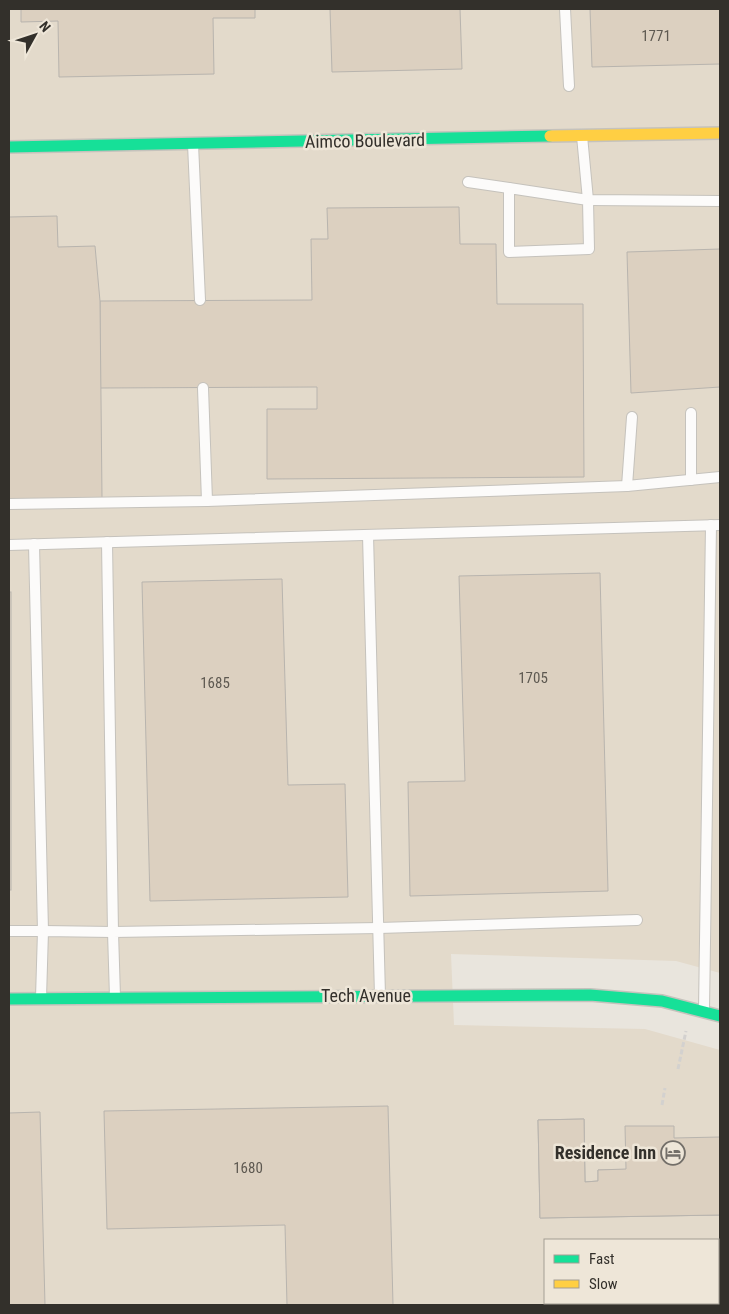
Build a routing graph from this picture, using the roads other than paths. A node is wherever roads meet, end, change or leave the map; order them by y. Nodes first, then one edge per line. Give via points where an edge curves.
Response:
1 (565, 9) edge
2 (569, 86) dead end
3 (720, 133) edge
4 (582, 136) junction
5 (193, 144) junction
6 (9, 147) edge
7 (468, 182) dead end
8 (509, 188) junction
9 (588, 200) junction
10 (720, 201) edge
11 (200, 300) dead end
12 (203, 388) dead end
13 (691, 413) dead end
14 (632, 417) dead end
15 (720, 477) edge
16 (692, 480) junction
17 (627, 486) junction
18 (208, 501) junction
19 (9, 504) edge
20 (716, 526) edge
21 (368, 535) junction
22 (107, 542) junction
23 (34, 544) junction
24 (9, 545) edge
25 (637, 920) dead end
26 (378, 928) junction
27 (43, 930) junction
28 (9, 931) edge
29 (114, 932) junction
30 (380, 996) junction
31 (115, 998) junction
32 (9, 999) edge
33 (41, 999) junction
34 (704, 1012) junction
35 (720, 1016) edge

1 - 2 lane
3 - 4 street, Aimco Boulevard
4 - 5 street, Aimco Boulevard
4 - 9 lane
5 - 6 street, Aimco Boulevard
5 - 11 lane
7 - 8 lane
8 - 9 lane
8 - 9 lane via 509,252 589,249
9 - 10 lane
12 - 18 lane
13 - 16 lane
14 - 17 lane
15 - 16 lane
16 - 17 lane
17 - 18 lane
18 - 19 lane
20 - 21 lane
20 - 34 lane
21 - 22 lane
21 - 26 lane
22 - 23 lane
22 - 29 lane
23 - 24 lane
23 - 27 lane
25 - 26 lane
26 - 29 lane
26 - 30 lane
27 - 28 lane
27 - 29 lane
27 - 33 lane
29 - 31 lane
30 - 31 street, Tech Avenue
30 - 34 street, Tech Avenue via 590,995 662,1000
31 - 33 street, Tech Avenue
32 - 33 street, Tech Avenue
34 - 35 street, Tech Avenue

